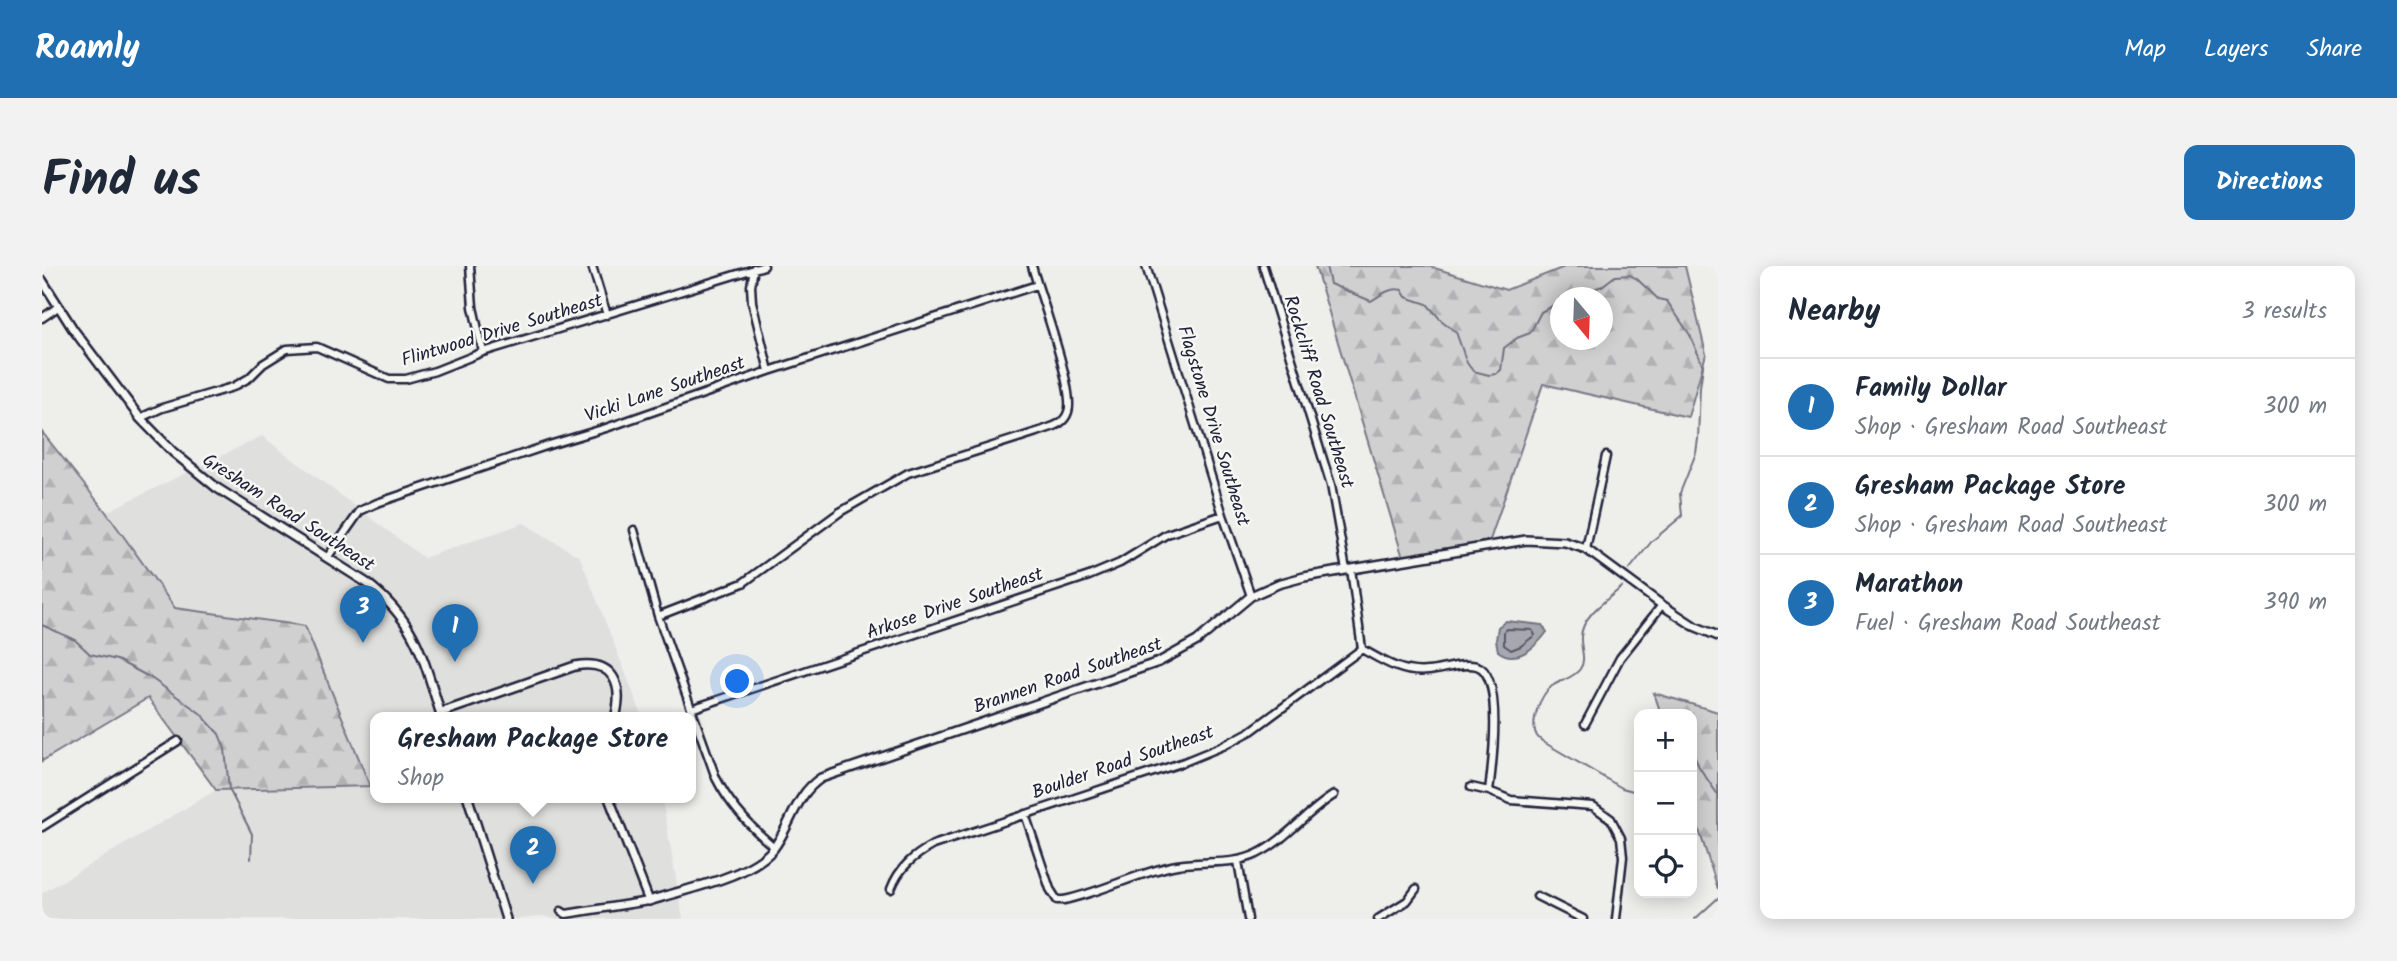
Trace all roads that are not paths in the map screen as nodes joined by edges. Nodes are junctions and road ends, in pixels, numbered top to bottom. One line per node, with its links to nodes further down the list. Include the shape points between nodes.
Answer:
1 (470, 266): 13 (street)
2 (592, 266): 11 (street)
3 (764, 266): 7 (street, Flintwood Drive Southeast)
4 (1032, 266): 9 (street)
5 (1146, 266): 17 (street, Flagstone Drive Southeast)
6 (1264, 266): 21 (street, Rockcliff Road Southeast, via 1331,485)
7 (754, 268): 11 (street, Flintwood Drive Southeast); 14 (street, via 752,302)
8 (42, 280): 10 (street, Gresham Road Southeast)
9 (1037, 285): 14 (street, Vicki Lane Southeast); 24 (street, via 1068,387 1069,410 1063,421 908,473 858,501 743,583)
10 (58, 307): 12 (street); 15 (street, Gresham Road Southeast)
11 (607, 316): 13 (street, Flintwood Drive Southeast)
12 (42, 318)
13 (483, 352): 15 (street, Flintwood Drive Southeast, via 435,372 389,379 317,347 287,349 233,387)
14 (769, 371): 20 (street, Vicki Lane Southeast, via 377,503 360,511)
15 (140, 418): 20 (street, Gresham Road Southeast, via 209,483)
16 (1606, 456): 19 (street)
17 (1223, 515): 22 (street, Flagstone Drive Southeast); 27 (street, Arkose Drive Southeast, via 1167,534 1089,576)
18 (634, 530): 24 (street)
19 (1586, 549): 21 (street, Brannen Road Southeast, via 1565,542 1526,540); 23 (street, Brannen Road Southeast)
20 (327, 558): 28 (street, Gresham Road Southeast, via 387,598 404,618 418,643)
21 (1348, 570): 22 (street, Brannen Road Southeast, via 1290,580); 26 (street, Rockcliff Road Southeast)
22 (1251, 596): 42 (street, Brannen Road Southeast, via 1197,641 1159,662 821,778 804,793)
23 (1662, 605): 25 (street, Brannen Road Southeast); 33 (street, via 1620,658)
24 (658, 616): 27 (street)
25 (1718, 636)
26 (1362, 649): 36 (street, via 1406,670 1475,665 1483,669 1493,691); 40 (street, Boulder Road Southeast, via 1251,731 1223,746)
27 (691, 709): 31 (street)
28 (440, 712)
29 (449, 712): 30 (street, via 589,663 615,679 620,693)
30 (616, 712)
31 (692, 712)
32 (696, 724): 42 (street, via 721,789 745,822)
33 (1585, 724)
34 (178, 741): 41 (street)
35 (1471, 787): 36 (street)
36 (1489, 791): 53 (street, via 1525,802 1586,804 1611,819 1621,838 1623,857)
37 (1334, 795): 43 (street, via 1271,847)
38 (470, 803): 49 (street)
39 (611, 803): 47 (street)
40 (1025, 814): 43 (street, via 1056,903 1176,865); 45 (street, Boulder Road Southeast, via 933,845 897,874)
41 (42, 827)
42 (774, 847): 47 (street, Brannen Road Southeast, via 743,871)
43 (1238, 861): 50 (street)
44 (1416, 889): 51 (street, via 1407,901)
45 (891, 890)
46 (1537, 896): 52 (street)
47 (649, 901): 48 (street, Brannen Road Southeast, via 566,914)
48 (561, 911)
49 (506, 919)
50 (1248, 919)
51 (1379, 919)
52 (1583, 919)
53 (1616, 919)

